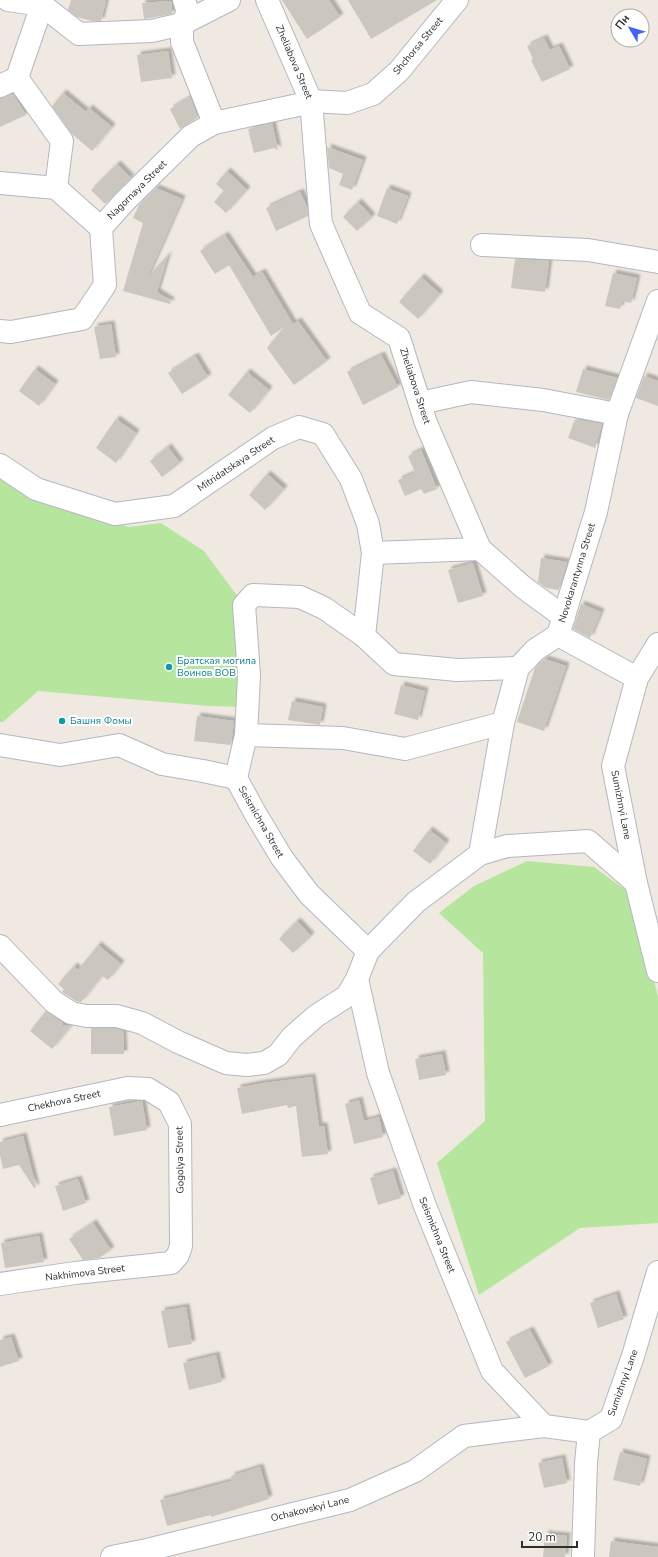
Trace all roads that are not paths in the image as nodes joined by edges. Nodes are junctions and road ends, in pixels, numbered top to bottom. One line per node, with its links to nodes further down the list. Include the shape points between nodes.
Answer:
1 (8, 0): 6 (street)
2 (184, 0): 7 (street, via 188,12)
3 (229, 0): 7 (street)
4 (267, 0): 9 (street, Zheliabova Street)
5 (457, 0): 9 (street, Shchorsa Street, via 399,71 373,94 346,103)
6 (42, 4): 7 (street, via 80,34 152,31); 8 (street)
7 (182, 24): 10 (street, via 182,42)
8 (8, 82): 12 (street, via 62,141)
9 (311, 100): 10 (street, Shchorsa Street); 18 (street, Zheliabova Street, via 321,224 360,313 399,338)
10 (214, 123): 13 (street, Nagornaya Street, via 192,136)
11 (0, 183): 12 (street)
12 (56, 188): 13 (street)
13 (101, 228): 17 (street, Nagornaya Street, via 105,285 82,319 11,332)
14 (482, 246): 15 (street, via 588,250)
15 (658, 262)
16 (658, 301): 19 (street, Novokarantynna Street)
17 (0, 331)
18 (420, 403): 19 (street, via 471,392 543,400); 21 (street, Zheliabova Street, via 426,423)
19 (617, 414): 23 (street, Novokarantynna Street, via 596,512)
20 (0, 465): 22 (street, Mitridatskaya Street, via 36,489 115,514 174,506 273,438 299,427 322,434 351,479 368,524)
21 (480, 549): 22 (street); 23 (street, Zheliabova Street, via 523,586)
22 (373, 553): 24 (street, Mitridatskaya Street)
23 (561, 626): 26 (street, Novokarantynna Street); 27 (street, Zheliabova Street)
24 (364, 636): 26 (street, via 394,664 457,670); 29 (street, Seismichna Street, via 324,608 300,596 253,595 244,604 249,675)
25 (658, 644): 27 (street, Sumizhnyi Lane)
26 (518, 668): 28 (street, Novokarantynna Street)
27 (637, 678): 33 (street, Sumizhnyi Lane, via 613,766)
28 (504, 723): 29 (street, via 404,750 343,738); 32 (street, Novokarantynna Street)
29 (246, 735): 31 (street, Seismichna Street)
30 (0, 745): 31 (street, via 60,755 119,745 162,764)
31 (236, 778): 35 (street, Seismichna Street, via 282,858 309,894)
32 (480, 854): 33 (street, via 507,846 588,841); 35 (street, via 416,902)
33 (636, 883): 36 (street, Sumizhnyi Lane)
34 (0, 946): 37 (street, via 54,1002 71,1013 117,1016 136,1021 226,1063 247,1065 264,1063 278,1055 292,1037 316,1016 347,996)
35 (368, 950): 37 (street)
36 (658, 971)
37 (357, 979): 43 (street, Seismichna Street, via 378,1073 425,1206 492,1371)
38 (128, 1088): 39 (street, Chekhova Street); 40 (street, Gogolya Street, via 148,1089 169,1102 180,1124 181,1246)
39 (0, 1115)
40 (171, 1263): 42 (street, Nakhimova Street)
41 (658, 1272): 44 (street, Sumizhnyi Lane, via 612,1419)
42 (0, 1284)
43 (544, 1426): 44 (street); 45 (street, Ochakovskyi Lane, via 464,1436 415,1472 350,1500)
44 (590, 1432): 46 (street, via 586,1463)
45 (112, 1557)
46 (583, 1557)

